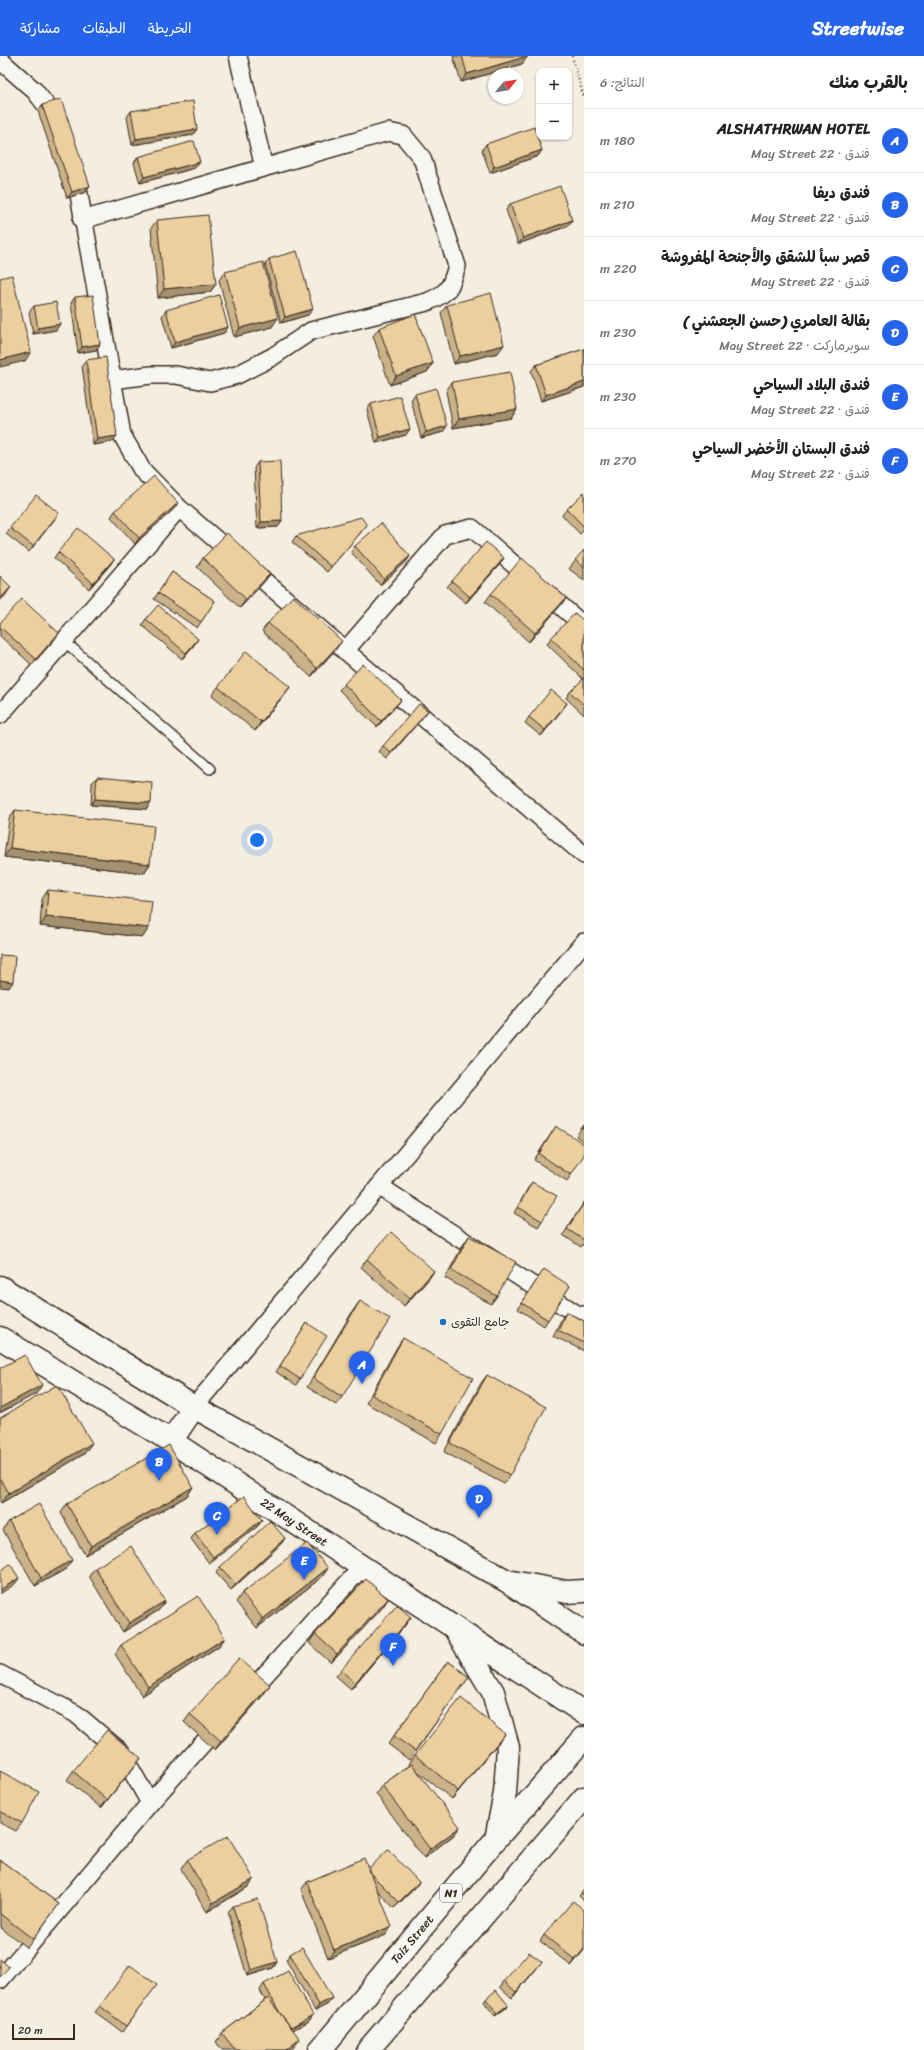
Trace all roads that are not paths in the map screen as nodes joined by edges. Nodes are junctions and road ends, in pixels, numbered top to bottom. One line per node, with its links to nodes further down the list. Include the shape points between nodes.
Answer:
1 (238, 56): 3 (street)
2 (0, 60): 4 (street, via 35,91 58,120 69,146)
3 (264, 168): 4 (street); 5 (street, via 388,132 404,135 422,158 457,266 452,283 443,295 428,302 311,332 272,357 237,375 210,382 176,375 151,374)
4 (82, 220): 5 (street)
5 (112, 380): 6 (street, via 122,435 142,470)
6 (179, 508): 8 (street); 9 (street)
7 (584, 626): 9 (street, via 472,528 445,535)
8 (64, 641): 10 (street); 11 (lane)
9 (345, 651): 12 (street)
10 (0, 715)
11 (210, 769)
12 (584, 855)
13 (584, 942): 14 (street)
14 (379, 1186): 16 (street, via 578,1315); 18 (street)
15 (0, 1287): 18 (main road)
16 (584, 1315)
17 (0, 1338): 19 (main road, 22 May Street)
18 (194, 1407): 19 (main road); 21 (main road)
19 (171, 1440): 20 (main road, 22 May Street)
20 (362, 1566): 23 (main road, 22 May Street); 29 (street)
21 (507, 1581): 22 (main road, via 567,1592); 24 (main road)
22 (584, 1591)
23 (455, 1629): 26 (main road, 22 May Street); 30 (main road, via 493,1692 508,1748 505,1793)
24 (584, 1633)
25 (0, 1674): 29 (street, via 76,1714 121,1752)
26 (584, 1713)
27 (584, 1738): 30 (main road, Taiz Street / N1)
28 (584, 1798): 33 (main road)
29 (150, 1803): 31 (street)
30 (496, 1839): 32 (main road, Taiz Street / N1)
31 (0, 1980)
32 (320, 2050)
33 (368, 2050)

